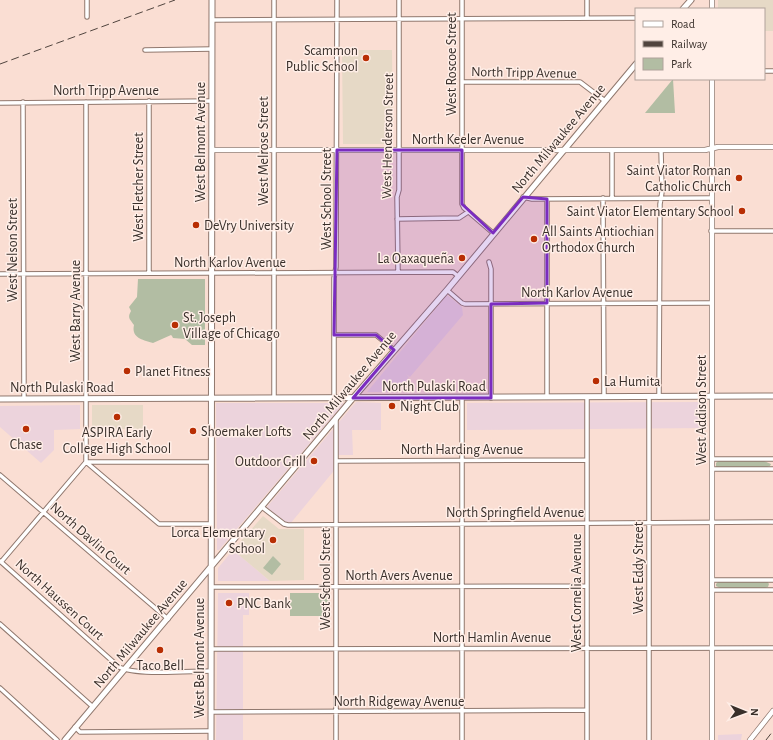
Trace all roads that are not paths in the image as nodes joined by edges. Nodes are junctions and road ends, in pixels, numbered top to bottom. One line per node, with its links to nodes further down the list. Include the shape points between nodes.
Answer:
1 (87, 0): 10 (street)
2 (212, 0): 15 (main road, West Belmont Avenue)
3 (274, 0): 16 (street, West Melrose Street)
4 (337, 0): 17 (street, West School Street)
5 (399, 0): 13 (street, West Henderson Street)
6 (462, 0): 14 (street, West Roscoe Street)
7 (587, 0): 11 (street)
8 (690, 0): 9 (main road)
9 (684, 8)
10 (87, 17)
11 (587, 18): 12 (street); 14 (street)
12 (635, 18)
13 (399, 19): 14 (street); 17 (street); 34 (street, West Henderson Street)
14 (462, 19): 22 (street, West Roscoe Street)
15 (212, 20): 16 (street); 18 (main road, West Belmont Avenue)
16 (274, 20): 17 (street); 32 (street, West Melrose Street)
17 (337, 20): 33 (street, West School Street)
18 (212, 49): 19 (street); 24 (main road, West Belmont Avenue)
19 (145, 50)
20 (635, 65): 25 (main road, North Milwaukee Avenue)
21 (712, 80): 30 (street, West Addison Street)
22 (462, 82): 25 (street, North Tripp Avenue, via 580,82); 35 (street, West Roscoe Street)
23 (149, 101): 24 (street, North Tripp Avenue); 27 (street, North Tripp Avenue); 54 (street, West Fletcher Street)
24 (212, 101): 31 (main road, West Belmont Avenue)
25 (605, 101): 36 (main road, North Milwaukee Avenue)
26 (23, 102): 27 (street, North Tripp Avenue); 28 (street, North Tripp Avenue); 52 (street, West Nelson Street)
27 (86, 102): 53 (street, West Barry Avenue)
28 (0, 103)
29 (773, 147): 30 (street, North Keeler Avenue)
30 (711, 149): 38 (street, North Keeler Avenue); 43 (street, West Addison Street)
31 (212, 150): 32 (street, North Keeler Avenue); 55 (main road, West Belmont Avenue)
32 (274, 150): 33 (street, North Keeler Avenue); 56 (street, West Melrose Street)
33 (337, 150): 34 (street, North Keeler Avenue); 57 (street, West School Street)
34 (399, 150): 35 (street, North Keeler Avenue); 46 (street, West Henderson Street)
35 (462, 150): 36 (street, North Keeler Avenue); 45 (street, West Roscoe Street, via 462,204)
36 (565, 150): 37 (street, North Keeler Avenue); 39 (main road, North Milwaukee Avenue)
37 (612, 150): 38 (street, North Keeler Avenue); 41 (street)
38 (661, 150): 42 (street)
39 (523, 197): 44 (street); 49 (main road, North Milwaukee Avenue)
40 (603, 198): 41 (street); 44 (street); 61 (street)
41 (612, 198): 42 (street)
42 (660, 198): 43 (street); 62 (street)
43 (711, 198): 48 (street, West Addison Street)
44 (547, 199): 65 (street)
45 (468, 212): 46 (street, via 459,218); 49 (street)
46 (397, 219): 51 (street, West Henderson Street)
47 (773, 231): 48 (street)
48 (711, 232): 63 (street, West Addison Street)
49 (493, 234): 59 (main road, North Milwaukee Avenue)
50 (489, 262): 64 (street)
51 (398, 272): 57 (street, North Karlov Avenue); 59 (street, North Karlov Avenue, via 453,272)
52 (24, 273): 53 (street, North Karlov Avenue); 58 (street, North Karlov Avenue); 81 (street, West Nelson Street)
53 (86, 273): 54 (street, North Karlov Avenue); 82 (street, West Barry Avenue)
54 (149, 273): 55 (street, North Karlov Avenue)
55 (212, 273): 56 (street, North Karlov Avenue); 83 (main road, West Belmont Avenue)
56 (274, 273): 57 (street, North Karlov Avenue); 75 (street, West Melrose Street)
57 (335, 273): 66 (street, West School Street)
58 (0, 274)
59 (458, 276): 60 (main road, North Milwaukee Avenue)
60 (447, 290): 64 (street, North Karlov Avenue, via 465,304); 67 (main road, North Milwaukee Avenue)
61 (604, 303): 62 (street, North Karlov Avenue); 65 (street, North Karlov Avenue); 71 (street)
62 (660, 303): 63 (street, North Karlov Avenue); 73 (street)
63 (712, 303): 74 (street, West Addison Street)
64 (492, 304): 65 (street, North Karlov Avenue); 79 (street)
65 (547, 304): 69 (street)
66 (334, 335): 67 (street, via 376,335); 76 (street, West School Street)
67 (394, 350): 77 (main road, North Milwaukee Avenue)
68 (773, 396): 74 (main road, North Pulaski Road)
69 (547, 397): 70 (main road, North Pulaski Road); 79 (main road, North Pulaski Road)
70 (587, 397): 71 (main road, North Pulaski Road); 88 (street, West Cornelia Avenue)
71 (604, 397): 72 (main road, North Pulaski Road)
72 (649, 397): 73 (main road, North Pulaski Road); 97 (street, West Eddy Street)
73 (660, 397): 74 (main road, North Pulaski Road)
74 (712, 397): 85 (street, West Addison Street)
75 (274, 398): 76 (main road, North Pulaski Road); 83 (main road, North Pulaski Road)
76 (334, 398): 77 (main road, North Pulaski Road)
77 (353, 398): 78 (main road, North Pulaski Road); 84 (main road, North Milwaukee Avenue)
78 (462, 398): 79 (main road, North Pulaski Road); 87 (street)
79 (491, 398)
80 (0, 399): 81 (main road, North Pulaski Road)
81 (24, 399): 82 (main road, North Pulaski Road)
82 (86, 399): 83 (main road, North Pulaski Road); 90 (street, West Barry Avenue)
83 (211, 399): 91 (main road, West Belmont Avenue)
84 (336, 418): 89 (street, West School Street); 95 (main road, North Milwaukee Avenue)
85 (712, 459): 86 (street); 92 (street, West Addison Street)
86 (773, 459): 93 (street)
87 (462, 460): 88 (street, North Harding Avenue); 89 (street, North Harding Avenue); 100 (street)
88 (587, 460): 101 (street, West Cornelia Avenue)
89 (337, 461): 103 (street, West School Street)
90 (86, 462): 91 (street); 96 (street); 102 (street, via 159,524)
91 (211, 462): 102 (main road, West Belmont Avenue)
92 (712, 469): 93 (street); 98 (street, West Addison Street)
93 (773, 469)
94 (0, 475): 96 (street, North Davlin Court)
95 (262, 507): 103 (street, North Springfield Avenue, via 286,524); 105 (main road, North Milwaukee Avenue)
96 (43, 512): 104 (street); 114 (street, North Davlin Court)
97 (649, 522): 98 (street, North Springfield Avenue); 101 (street, North Springfield Avenue); 118 (street, West Eddy Street)
98 (712, 522): 99 (street, North Springfield Avenue); 106 (street, West Addison Street)
99 (773, 522)
100 (461, 523): 101 (street, North Springfield Avenue); 103 (street, North Springfield Avenue); 109 (street)
101 (587, 523): 110 (street, West Cornelia Avenue)
102 (211, 524): 105 (main road, West Belmont Avenue)
103 (336, 524): 108 (street, West School Street)
104 (1, 561): 123 (street, North Haussen Court, via 119,667)
105 (212, 567): 111 (main road, West Belmont Avenue); 114 (main road, North Milwaukee Avenue)
106 (712, 580): 107 (street); 112 (street, West Addison Street)
107 (771, 580): 113 (street)
108 (336, 586): 109 (street, North Avers Avenue); 111 (street, North Avers Avenue); 122 (street, West School Street)
109 (462, 586): 110 (street, North Avers Avenue); 116 (street)
110 (587, 586): 117 (street, West Cornelia Avenue)
111 (212, 587): 121 (main road, West Belmont Avenue)
112 (712, 590): 113 (street); 119 (street, West Addison Street)
113 (771, 590)
114 (168, 619): 123 (main road, North Milwaukee Avenue)
115 (0, 624): 126 (street)
116 (462, 648): 117 (street, North Hamlin Avenue); 122 (street, North Hamlin Avenue); 128 (street)
117 (587, 648): 118 (street, North Hamlin Avenue); 127 (street, West Cornelia Avenue)
118 (649, 648): 119 (street, North Hamlin Avenue); 140 (street, West Eddy Street)
119 (712, 648): 120 (street, North Hamlin Avenue); 141 (street, West Addison Street)
120 (773, 648)
121 (212, 649): 122 (street, North Hamlin Avenue); 124 (main road, West Belmont Avenue)
122 (336, 649): 131 (street, West School Street)
123 (125, 669): 124 (street, via 142,672); 126 (main road, North Milwaukee Avenue)
124 (212, 671): 130 (main road, West Belmont Avenue)
125 (0, 688): 134 (street)
126 (93, 707): 132 (main road, North Milwaukee Avenue)
127 (587, 710): 128 (street, North Ridgeway Avenue); 139 (street, West Cornelia Avenue)
128 (462, 711): 131 (street, North Ridgeway Avenue); 138 (street)
129 (773, 711): 142 (street)
130 (211, 712): 131 (street, North Ridgeway Avenue); 133 (main road, West Belmont Avenue)
131 (336, 712): 137 (street, West School Street)
132 (76, 727): 133 (street, via 80,732); 135 (main road, North Milwaukee Avenue)
133 (211, 731): 136 (main road, West Belmont Avenue)
134 (57, 740)
135 (65, 740)
136 (211, 740)
137 (336, 740)
138 (462, 740)
139 (587, 740)
140 (649, 740)
141 (712, 740)
142 (750, 740)

